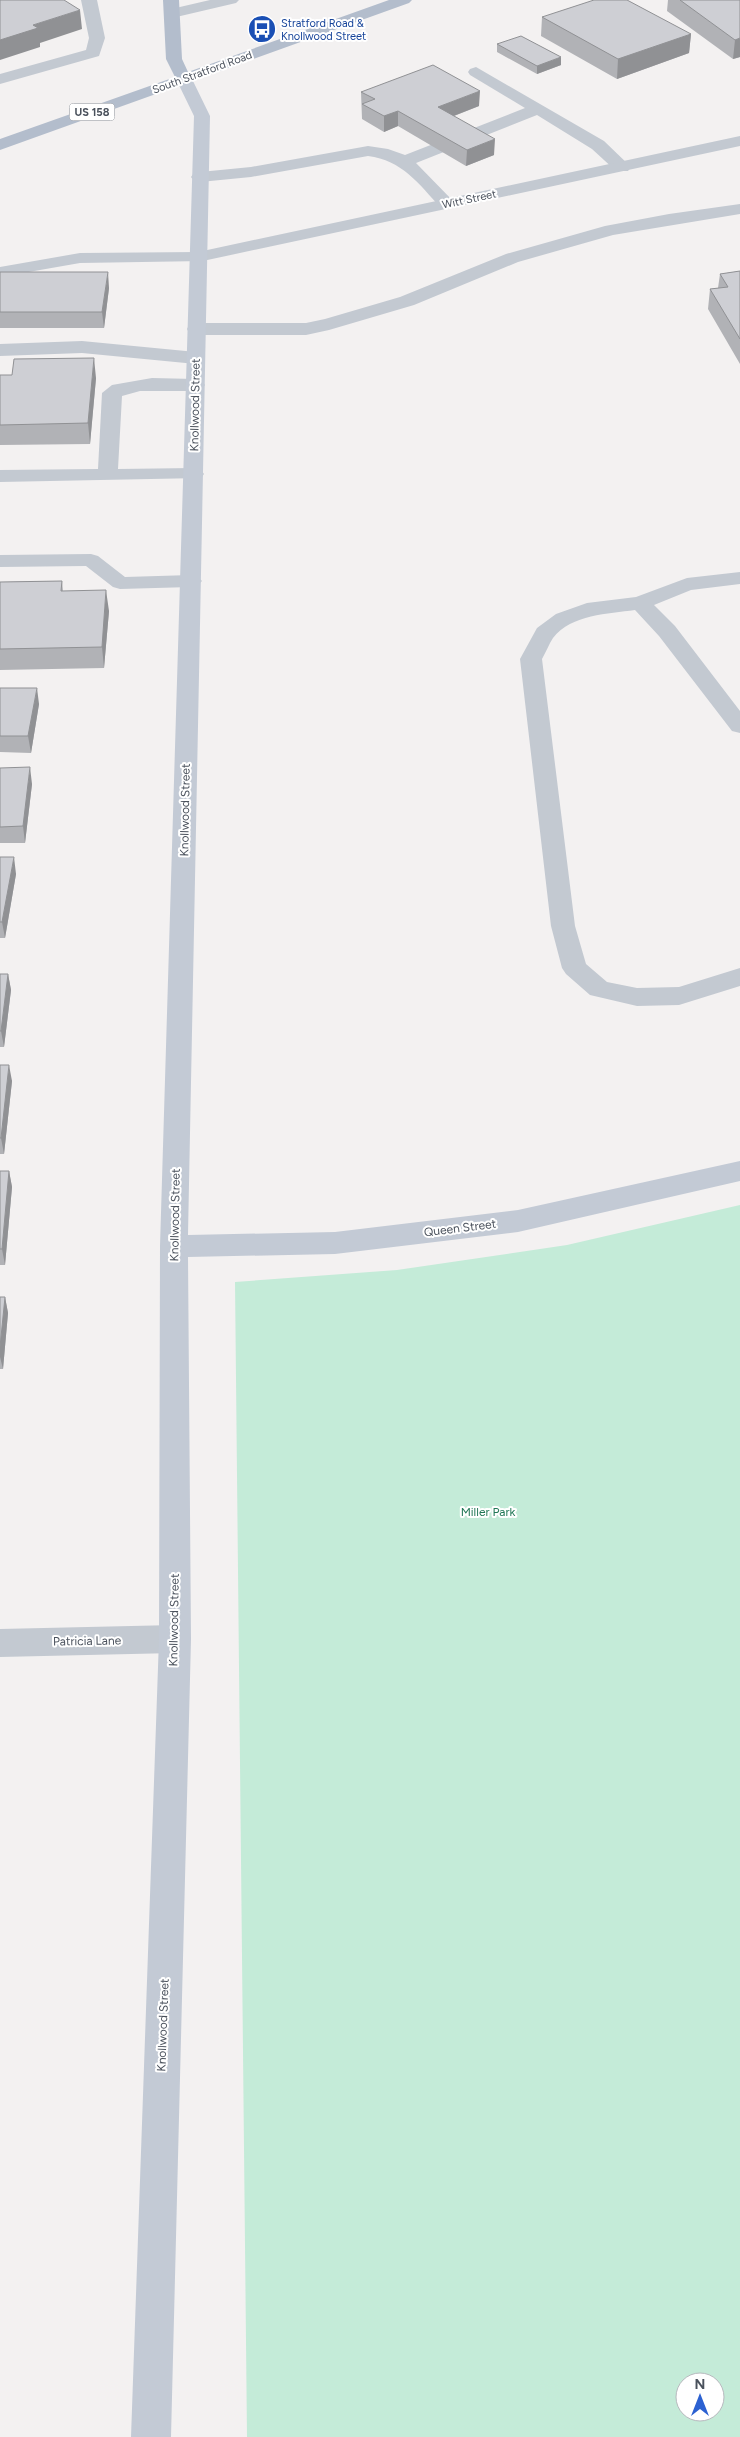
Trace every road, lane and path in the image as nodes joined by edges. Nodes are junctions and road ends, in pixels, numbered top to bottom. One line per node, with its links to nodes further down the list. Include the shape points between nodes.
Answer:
1 (88, 0): 6 (street, via 97,38 93,53)
2 (231, 0): 4 (street)
3 (404, 0): 7 (main road, South Stratford Road / US 158)
4 (171, 6): 7 (main road, Knollwood Street, via 174,59)
5 (476, 72): 8 (street)
6 (0, 79)
7 (184, 79): 10 (main road, South Stratford Road / US 158); 13 (main road, Knollwood Street, via 202,116)
8 (538, 109): 11 (street); 12 (street, via 598,144)
9 (740, 141): 12 (street, Witt Street)
10 (0, 145)
11 (406, 161): 13 (street, via 383,152 368,151 251,172); 14 (street)
12 (622, 167): 14 (street, Witt Street)
13 (200, 177): 16 (main road, Knollwood Street)
14 (447, 204): 16 (street, Witt Street)
15 (740, 209): 18 (street, via 611,230 512,258 407,300 306,329)
16 (198, 257): 17 (street, Witt Street, via 80,258); 18 (main road, Knollwood Street)
17 (0, 272)
18 (196, 329): 20 (main road, Knollwood Street)
19 (0, 350): 20 (street, via 82,347)
20 (196, 358): 21 (main road, Knollwood Street)
21 (196, 385): 22 (main road, Knollwood Street); 23 (street, via 119,387 112,393)
22 (194, 474): 23 (street); 27 (main road, Knollwood Street)
23 (108, 475): 24 (street)
24 (0, 476)
25 (0, 561): 27 (street, via 91,560 120,583)
26 (740, 578): 28 (street, via 687,584)
27 (191, 581): 32 (main road, Knollwood Street)
28 (640, 603): 29 (street, via 667,631); 30 (street, via 587,610 564,619 544,633 531,659 562,926 575,968 600,989 637,998 678,996)
29 (740, 726)
30 (740, 977)
31 (740, 1170): 32 (main road, Queen Street, via 518,1221 335,1243)
32 (174, 1246): 33 (main road, Knollwood Street)
33 (175, 1639): 34 (street, Patricia Lane); 35 (main road, Knollwood Street)
34 (0, 1643)
35 (150, 2437)

